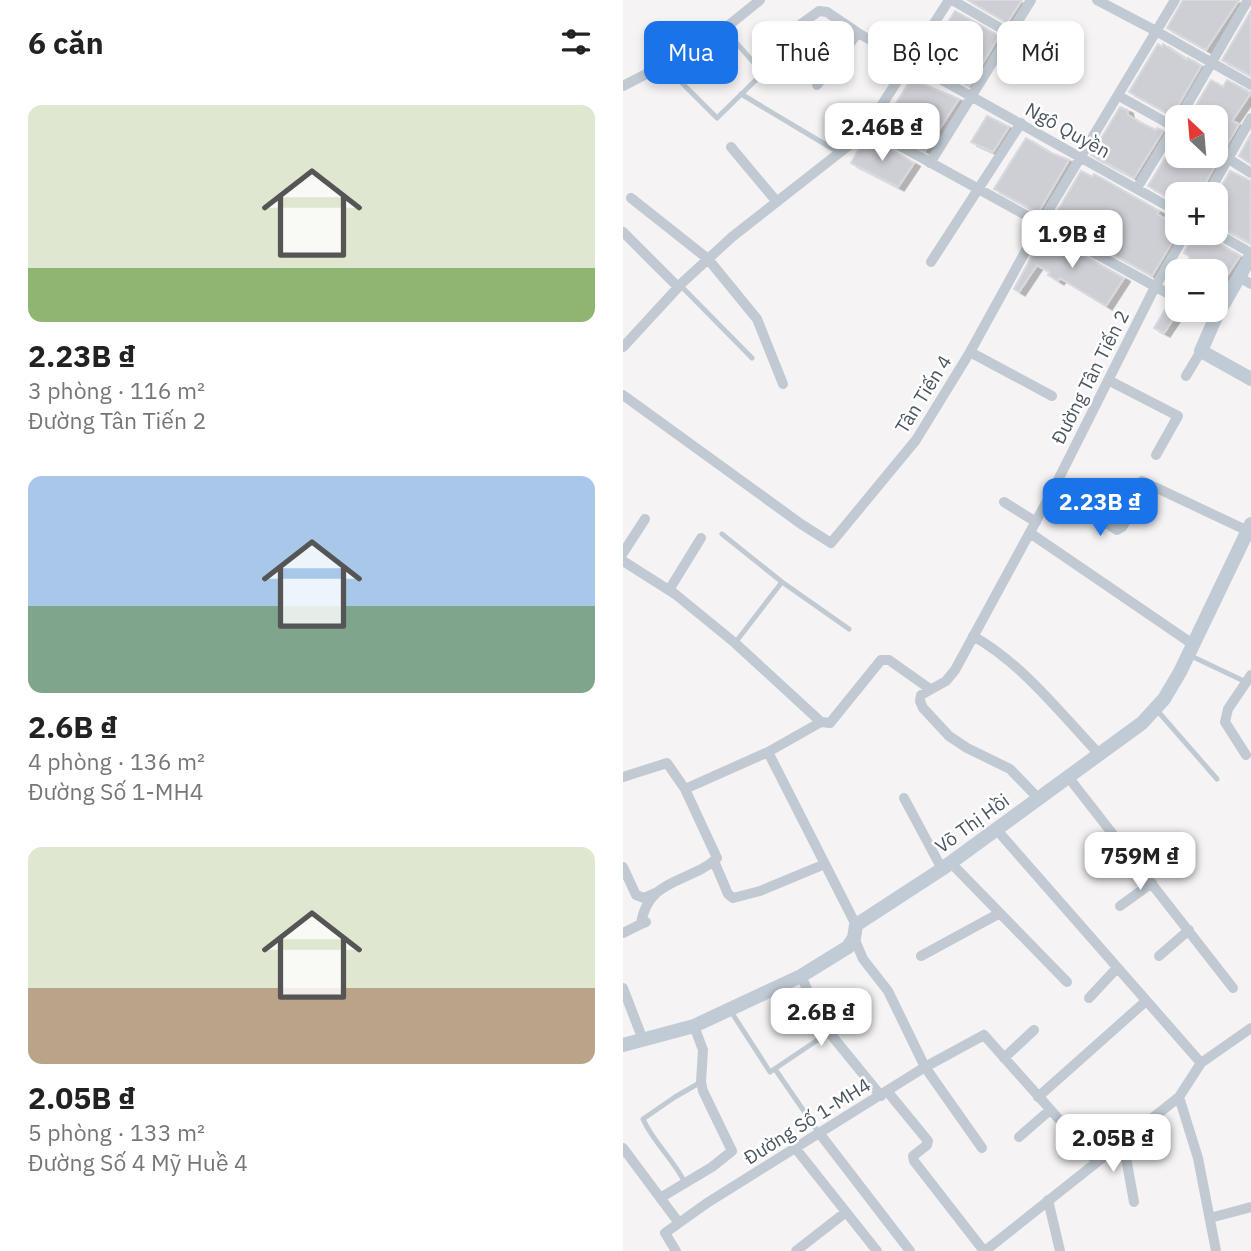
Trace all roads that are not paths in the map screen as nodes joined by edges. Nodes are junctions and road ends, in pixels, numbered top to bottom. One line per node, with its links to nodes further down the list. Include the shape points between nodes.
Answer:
1 (760, 0): 7 (street)
2 (951, 0): 10 (street); 12 (street)
3 (1031, 0): 11 (street)
4 (1097, 0): 14 (street)
5 (1175, 0): 14 (street, Tân Tiến 4)
6 (1248, 0): 21 (street)
7 (734, 21)
8 (805, 21): 9 (street, Ngô Quyền, via 823,11)
9 (839, 21)
10 (937, 21)
11 (1017, 21)
12 (997, 26)
13 (854, 30): 15 (street, Ngô Quyền)
14 (1156, 31): 21 (street); 31 (street, Tân Tiến 4)
15 (858, 33): 16 (street); 17 (street, Ngô Quyền)
16 (854, 38)
17 (868, 38)
18 (738, 45): 20 (lane)
19 (997, 53): 30 (street)
20 (752, 61)
21 (1212, 63): 27 (street); 32 (street)
22 (644, 75): 28 (street)
23 (683, 84): 29 (lane, via 717,118)
24 (752, 84): 29 (lane)
25 (896, 84): 36 (street)
26 (950, 84): 30 (street, Ngô Quyền)
27 (1251, 85)
28 (623, 86)
29 (741, 94): 39 (lane)
30 (971, 96): 35 (street, Ngô Quyền); 43 (street)
31 (1119, 96): 33 (street); 41 (street, Tân Tiến 4)
32 (1188, 105)
33 (1165, 118)
34 (1251, 118): 40 (street)
35 (1021, 123): 41 (street, Ngô Quyền); 46 (street)
36 (865, 134): 39 (street); 43 (street, via 874,132)
37 (1165, 143): 45 (street)
38 (731, 147): 48 (street)
39 (839, 153): 48 (street)
40 (1229, 156)
41 (1080, 157): 45 (street, Ngô Quyền); 50 (street, Tân Tiến 4)
42 (1229, 159): 44 (street)
43 (930, 163): 46 (street)
44 (1251, 173)
45 (1136, 188): 49 (street, Ngô Quyền)
46 (979, 191): 50 (street); 56 (street)
47 (631, 198): 55 (street)
48 (777, 202): 55 (street)
49 (1165, 205)
50 (1041, 223): 59 (street); 65 (street, Tân Tiến 4)
51 (623, 232): 58 (street)
52 (1228, 240): 54 (street)
53 (1179, 245): 59 (street, Đường Tân Tiến 2)
54 (1251, 254): 57 (street)
55 (708, 259): 58 (street); 70 (street, via 757,319)
56 (931, 262)
57 (1245, 281): 61 (street)
58 (679, 286): 63 (street); 66 (lane)
59 (1155, 287): 60 (street); 69 (street, Đường Tân Tiến 2)
60 (1165, 292)
61 (1228, 303)
62 (1214, 322): 64 (street)
63 (623, 347)
64 (1201, 351): 67 (street); 68 (street)
65 (970, 352): 71 (street, Tân Tiến 4, via 916,440 831,543); 72 (street)
66 (752, 358)
67 (1186, 376)
68 (1251, 379)
69 (1108, 380): 73 (street, via 1178,416); 75 (street, Đường Tân Tiến 2)
70 (783, 384)
71 (623, 395)
72 (1052, 396)
73 (1156, 455)
74 (1142, 481): 80 (street)
75 (1053, 490): 77 (street, via 1117,530); 79 (street, Đường Tân Tiến 2)
76 (1004, 502): 79 (street)
77 (1135, 508)
78 (645, 519): 83 (street)
79 (1033, 527): 88 (street, Đường Tân Tiến 2); 90 (street)
80 (1249, 528): 90 (street, Võ Thị Hồi)
81 (722, 534): 85 (lane)
82 (701, 538): 86 (street)
83 (623, 553)
84 (623, 561): 86 (street)
85 (782, 582): 87 (lane); 89 (lane)
86 (669, 590): 89 (street)
87 (849, 629)
88 (973, 636): 92 (street, Đường Tân Tiến 2, via 946,681); 96 (street, via 1020,671)
89 (735, 643): 94 (street)
90 (1191, 650): 91 (lane); 93 (street, Võ Thị Hồi)
91 (1248, 679): 97 (street, via 1225,722)
92 (930, 689): 94 (street, via 889,660 881,660 830,723); 103 (street, via 920,701 949,736 1010,769)
93 (1156, 708): 96 (street, Võ Thị Hồi); 100 (lane)
94 (821, 722): 95 (street)
95 (768, 752): 101 (street); 106 (street)
96 (1100, 755): 99 (street, Võ Thị Hồi)
97 (1245, 755)
98 (623, 778): 101 (street, via 667,763)
99 (1069, 778): 103 (street, Võ Thị Hồi); 109 (street)
100 (1217, 779)
101 (685, 789): 105 (street, via 717,856)
102 (904, 798): 107 (street)
103 (1039, 799): 104 (street, Võ Thị Hồi)
104 (996, 829): 107 (street, Võ Thị Hồi); 118 (street)
105 (714, 861): 106 (street, via 733,898); 110 (street)
106 (825, 864): 114 (street)
107 (947, 866): 112 (street); 114 (street, Võ Thị Hồi)
108 (623, 867): 110 (street, via 636,895 644,898)
109 (1152, 883): 111 (street); 113 (street)
110 (655, 893): 115 (street, via 643,912 643,923)
111 (1119, 906)
112 (1000, 913): 116 (street); 120 (street)
113 (1189, 930): 117 (street); 122 (street)
114 (855, 932): 119 (street, Võ Thị Hồi, via 848,947); 134 (street, via 863,959 888,991)
115 (623, 933)
116 (921, 956)
117 (1159, 956)
118 (1117, 968): 123 (street); 124 (street)
119 (801, 976): 125 (street, Võ Thị Hồi); 129 (street)
120 (1067, 982)
121 (623, 988): 130 (street)
122 (1233, 988)
123 (1089, 998)
124 (1146, 1001): 133 (street); 138 (street)
125 (730, 1010): 126 (street, Võ Thị Hồi); 135 (lane, via 770,1072)
126 (694, 1027): 130 (street, Võ Thị Hồi); 136 (street, via 703,1050)
127 (1251, 1028): 133 (street)
128 (1034, 1030): 132 (street)
129 (829, 1032): 135 (lane); 137 (street)
130 (643, 1040): 131 (street, Võ Thị Hồi)
131 (623, 1045)
132 (1004, 1058): 134 (street, Đường Số 1-MH4, via 984,1035); 138 (street, Đường Số 1-MH4)
133 (1201, 1063): 139 (street)
134 (925, 1068): 137 (street, Đường Số 1-MH4); 145 (street)
135 (775, 1069): 141 (lane)
136 (701, 1082): 148 (street, via 732,1152); 148 (lane, via 643,1119)
137 (884, 1093): 141 (street, Đường Số 1-MH4); 161 (street, via 927,1141 913,1156 915,1161)
138 (1038, 1097): 140 (street, Đường Số 1-MH4)
139 (1179, 1097): 143 (street); 154 (street)
140 (1050, 1111): 142 (street); 147 (street, Đường Số 1-MH4)
141 (820, 1134): 146 (street, Đường Số 1-MH4); 160 (street)
142 (1019, 1137)
143 (1123, 1141): 147 (street); 151 (street)
144 (623, 1148): 149 (street)
145 (982, 1148)
146 (796, 1149): 153 (street); 155 (street, Đường Số 1-MH4)
147 (1097, 1162): 150 (street)
148 (685, 1183): 149 (street)
149 (660, 1198): 155 (street)
150 (1048, 1200): 156 (street); 162 (street)
151 (1134, 1202)
152 (1251, 1207): 154 (street)
153 (846, 1212): 158 (street); 159 (street)
154 (1210, 1218): 163 (street)
155 (679, 1223): 157 (street, via 665,1233)
156 (999, 1246): 161 (street)
157 (673, 1250)
158 (796, 1251)
159 (877, 1251)
160 (910, 1251)
161 (985, 1251)
162 (1059, 1251)
163 (1216, 1251)

